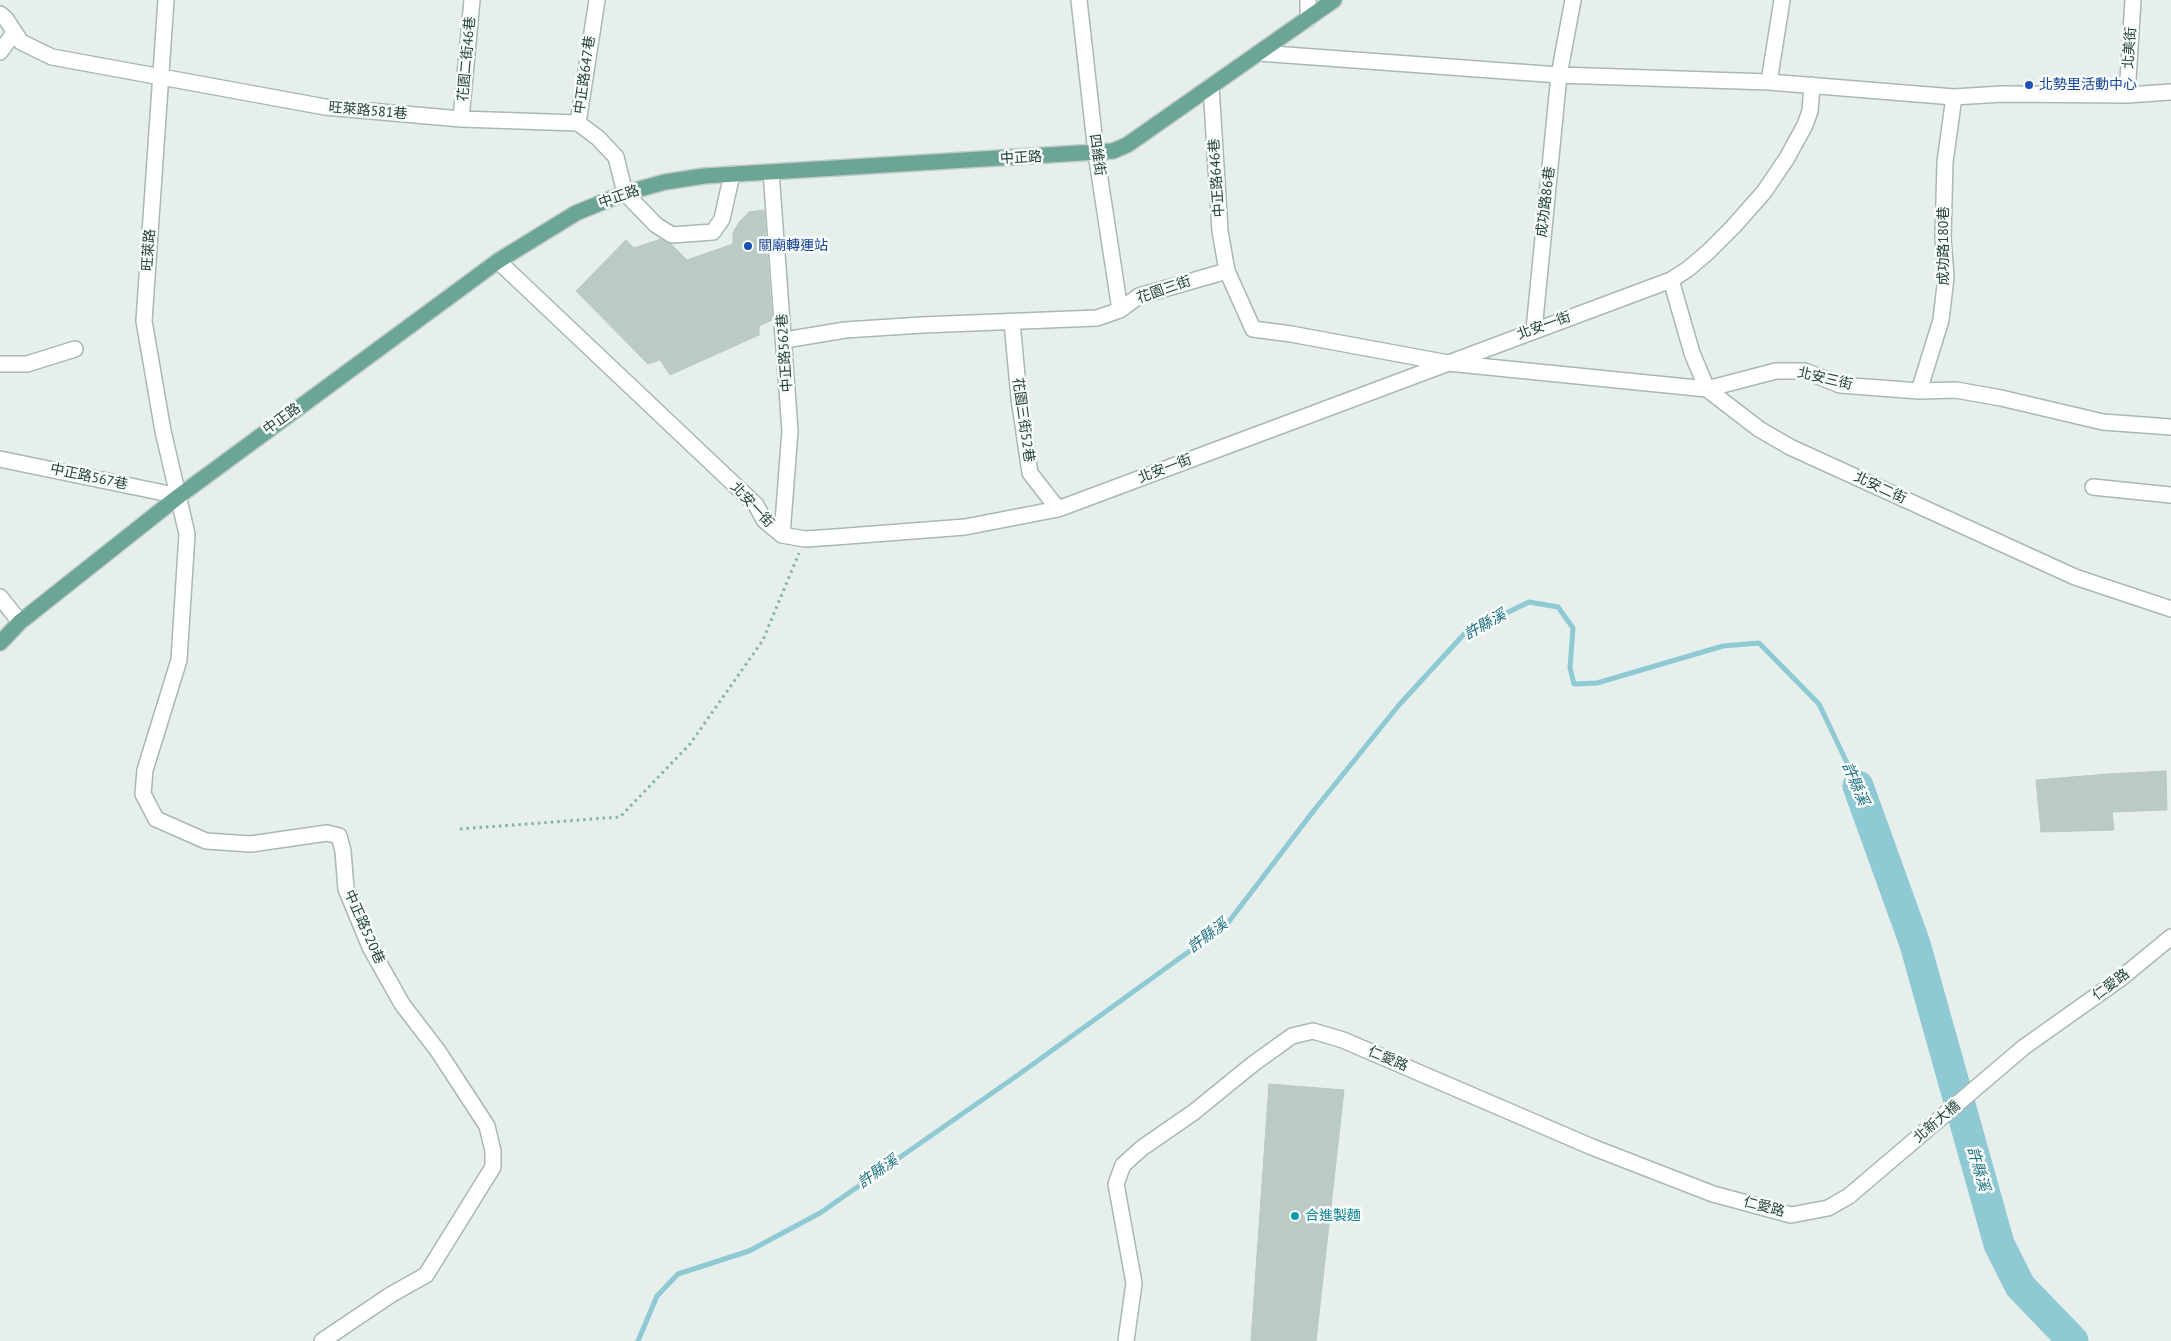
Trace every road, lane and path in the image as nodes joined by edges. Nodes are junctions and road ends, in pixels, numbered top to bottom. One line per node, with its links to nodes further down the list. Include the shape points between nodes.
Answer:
1 (166, 0): 16 (street, 旺萊路)
2 (472, 0): 23 (street, 花園二街46巷)
3 (597, 0): 24 (street, 中正路647巷)
4 (1079, 0): 25 (street, 四維街)
5 (1308, 0): 11 (street)
6 (1334, 0): 11 (main road, 中正路)
7 (1573, 0): 15 (street, 成功路86巷)
8 (1782, 0): 17 (street)
9 (2133, 0): 21 (street, 北美街)
10 (0, 14): 12 (street, 旺萊路581巷)
11 (1308, 19): 14 (main road, 中正路)
12 (14, 33): 13 (street); 16 (street, 旺萊路581巷, via 21,42 52,57)
13 (0, 52)
14 (1259, 53): 15 (street); 19 (main road, 中正路)
15 (1559, 75): 17 (street); 34 (street, 成功路86巷)
16 (160, 77): 23 (street, 旺萊路581巷, via 325,107); 45 (street, 旺萊路, via 144,320 163,431)
17 (1769, 82): 18 (street)
18 (1812, 85): 22 (street); 31 (street, 北安一街, via 1805,125 1764,192 1708,252)
19 (1210, 86): 25 (main road, 中正路, via 1127,145); 30 (street, 中正路646巷, via 1220,231)
20 (2171, 92): 21 (street)
21 (2127, 95): 22 (street)
22 (1954, 97): 40 (street, 成功路180巷, via 1945,162 1943,238 1946,277 1940,320)
23 (461, 119): 24 (street, 旺萊路581巷)
24 (578, 123): 28 (street, 中正路647巷, via 616,157)
25 (1096, 153): 26 (main road, 中正路); 32 (street, 四維街)
26 (772, 172): 27 (main road, 中正路); 35 (street, 中正路562巷)
27 (732, 174): 28 (main road, 中正路, via 665,182); 28 (street, via 722,219 713,232 672,236)
28 (624, 193): 29 (main road, 中正路, via 576,213)
29 (498, 261): 45 (main road, 中正路); 47 (street, 北安一街, via 756,505 764,520)
30 (1227, 271): 32 (street, 花園三街, via 1139,296); 37 (street, via 1253,329)
31 (1671, 280): 34 (street, 北安一街); 39 (street, 北安二街, via 1692,353)
32 (1120, 310): 33 (street, 花園三街, via 1097,318)
33 (1012, 322): 35 (street, 花園三街, via 845,330); 46 (street, 花園三街52巷, via 1030,473)
34 (1534, 330): 37 (street, 北安一街)
35 (784, 340): 47 (street, 中正路562巷, via 790,431)
36 (75, 349): 38 (street, via 27,364)
37 (1448, 363): 39 (street, 北安三街); 46 (street, 北安一街)
38 (0, 364)
39 (1707, 389): 40 (street, 北安三街, via 1776,370 1804,371 1840,385); 50 (street, 北安二街, via 1759,429 1790,447 2075,577)
40 (1918, 391): 41 (street, 北安三街, via 1956,390 2103,422)
41 (2171, 427)
42 (0, 459): 45 (street, 中正路567巷)
43 (2093, 487): 44 (street)
44 (2171, 495)
45 (179, 496): 51 (main road, 中正路); 57 (street, 中正路520巷, via 187,534 179,660 145,770 143,794 156,820 206,841 251,844 327,833 339,836 346,889 370,947 402,1004 438,1051 487,1126 493,1151 493,1167 426,1275)
46 (1058, 509): 48 (street, 北安一街, via 1001,522 948,529)
47 (782, 535): 48 (street, 北安一街)
48 (805, 539): 53 (path, via 763,640 690,744 620,817)
49 (0, 598): 51 (street)
50 (2171, 609)
51 (20, 622): 52 (main road, 中正路)
52 (0, 643)
53 (460, 829)
54 (2171, 937): 55 (street, 仁愛路, via 2120,979)
55 (2024, 1047): 56 (street, 北新大橋)
56 (1849, 1196): 58 (street, 仁愛路, via 1828,1208 1791,1215 1713,1194 1592,1147 1343,1040 1312,1031 1292,1036 1123,1165 1116,1184 1134,1283)
57 (322, 1341)
58 (1126, 1341)

